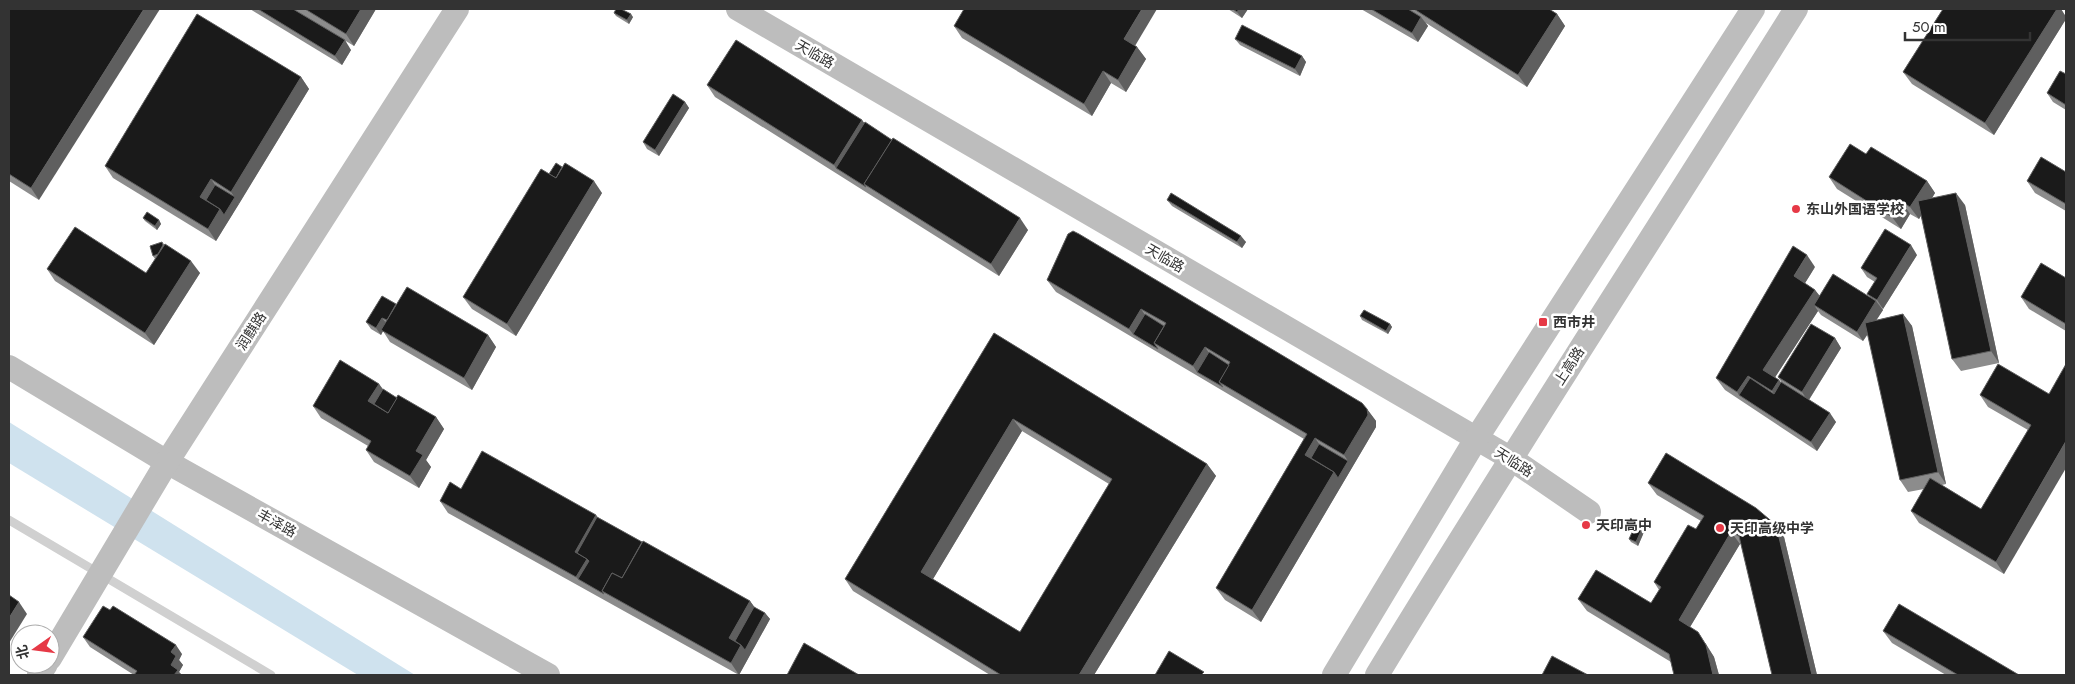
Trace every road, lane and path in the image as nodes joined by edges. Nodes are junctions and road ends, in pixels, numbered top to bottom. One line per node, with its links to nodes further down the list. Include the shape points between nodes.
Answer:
1 (457, 9): 8 (main road, 润麒路)
2 (738, 9): 6 (main road, 天临路)
3 (1752, 9): 6 (main road)
4 (1796, 9): 7 (main road, 上高路)
5 (9, 367): 8 (main road, 丰泽路)
6 (1476, 439): 7 (main road, 天临路); 15 (main road)
7 (1510, 458): 9 (main road, 天临路); 16 (main road, 上高路)
8 (167, 462): 11 (main road, 润麒路); 14 (main road, 丰泽路)
9 (1589, 512)
10 (9, 520): 11 (lane)
11 (100, 574): 12 (main road, 润麒路); 13 (lane)
12 (60, 641)
13 (271, 675)
14 (548, 675)
15 (1334, 675)
16 (1377, 675)

